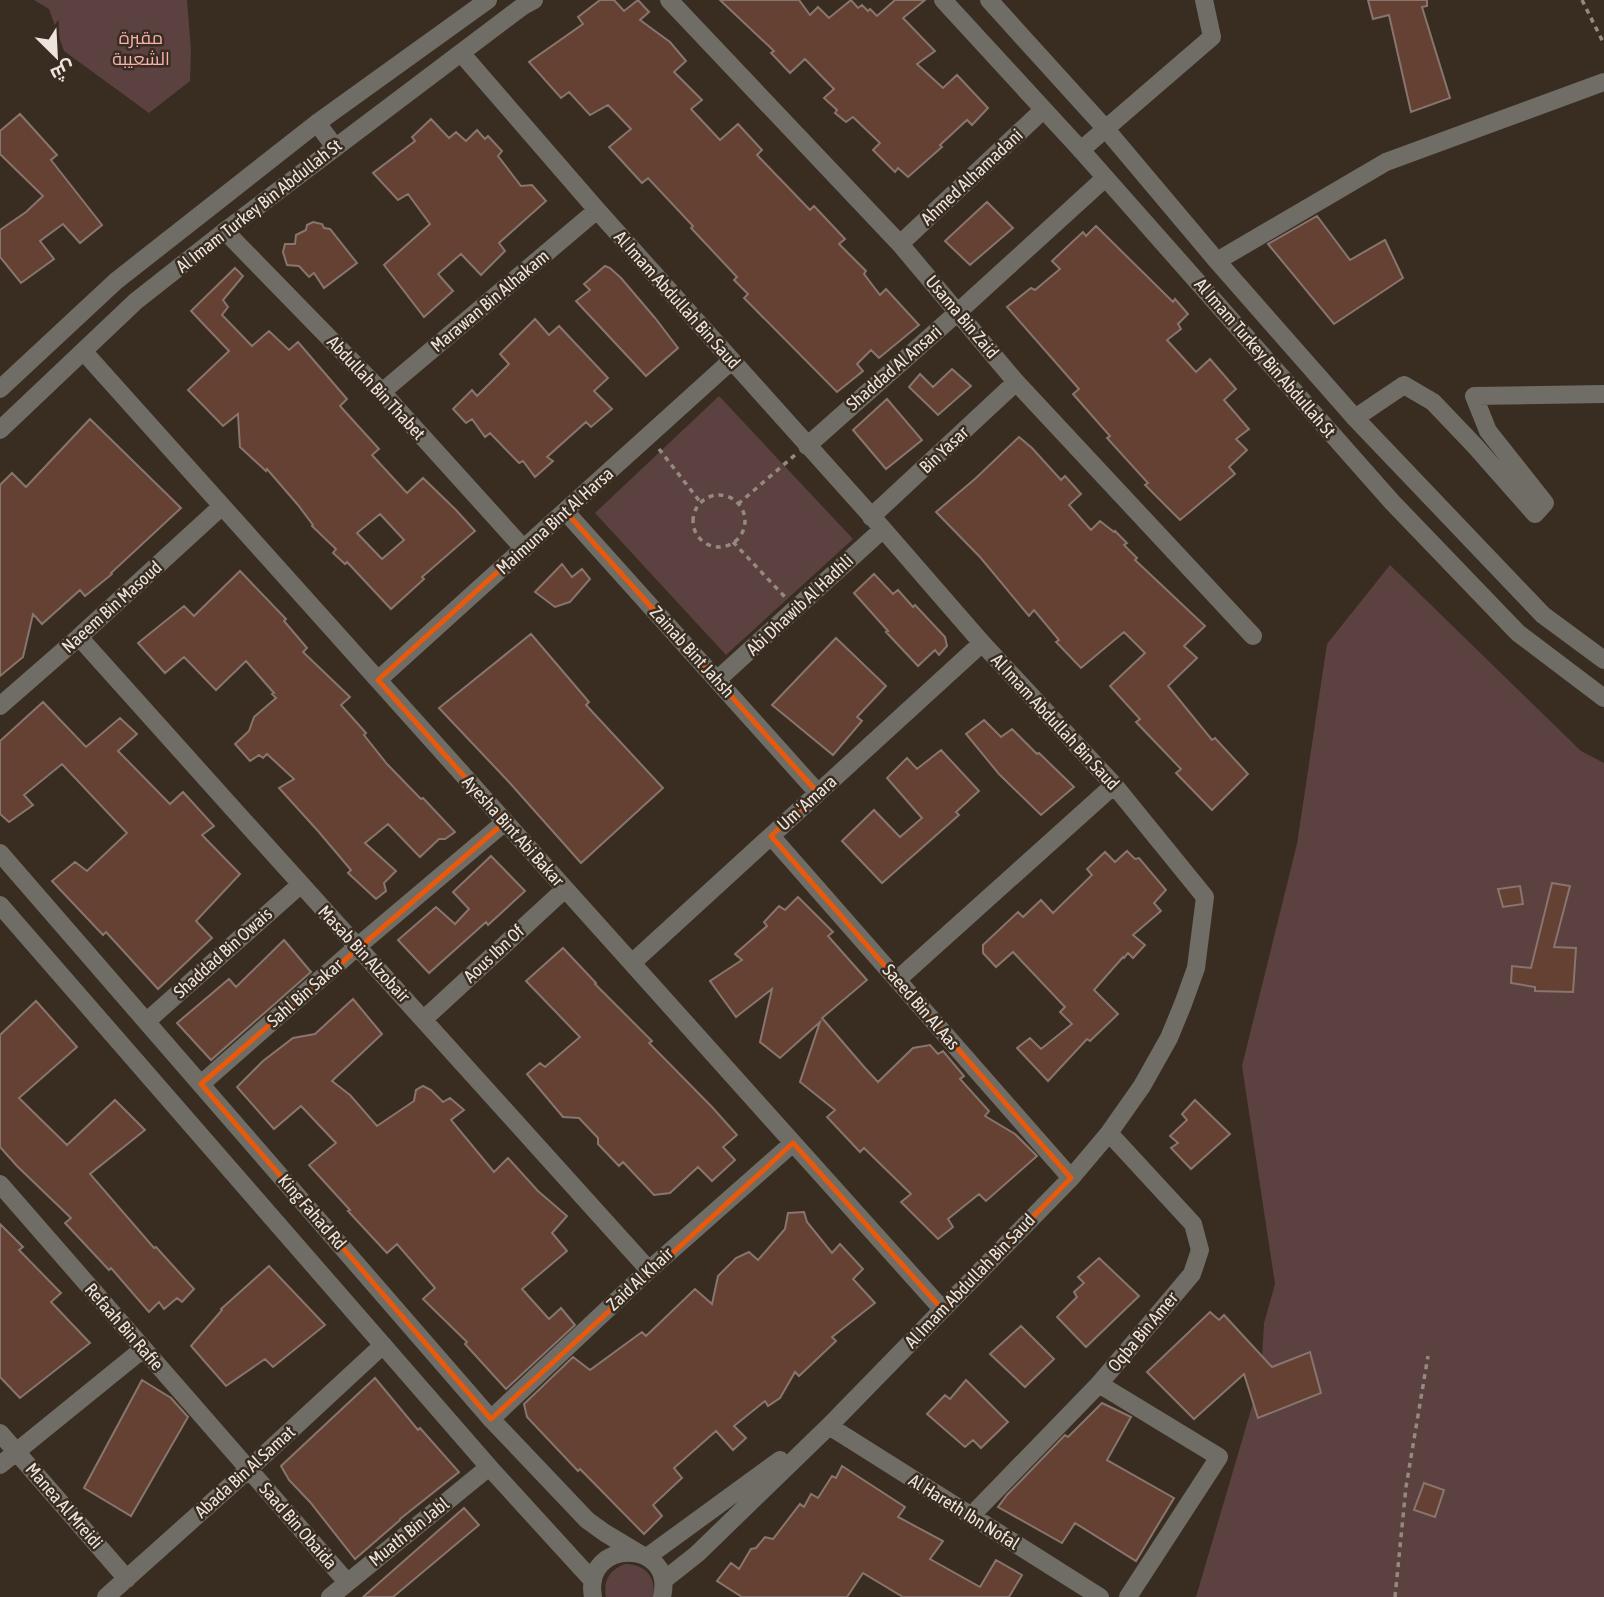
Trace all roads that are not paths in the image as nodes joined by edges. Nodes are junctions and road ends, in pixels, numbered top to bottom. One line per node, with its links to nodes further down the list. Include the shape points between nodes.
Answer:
1 (488, 0): 10 (street, Al Imam Turkey Bin Abdullah St)
2 (534, 0): 7 (street, Al Imam Turkey Bin Abdullah St)
3 (669, 0): 17 (street, Usama Bin Zaid)
4 (943, 0): 9 (street, Al Imam Turkey Bin Abdullah St)
5 (989, 0): 11 (street, Al Imam Turkey Bin Abdullah St)
6 (1204, 0): 11 (street, via 1212,37)
7 (461, 53): 12 (street, Al Imam Turkey Bin Abdullah St); 15 (street, Al Imam Abdullah Bin Saud)
8 (1604, 82): 18 (street, via 1386,162)
9 (1043, 110): 13 (street, Al Imam Turkey Bin Abdullah St); 17 (street, Ahmed Alhamadani)
10 (317, 123): 12 (street); 23 (street, Al Imam Turkey Bin Abdullah St, via 116,281)
11 (1105, 128): 13 (street); 18 (street, Al Imam Turkey Bin Abdullah St)
12 (335, 147): 16 (street, Al Imam Turkey Bin Abdullah St)
13 (1080, 150): 14 (street, Al Imam Turkey Bin Abdullah St)
14 (1105, 178): 19 (street, Shaddad Al Ansari); 39 (street, Al Imam Turkey Bin Abdullah St, via 1392,502 1518,633)
15 (597, 210): 21 (street, Al Imam Abdullah Bin Saud); 24 (street, Marawan Bin Alhakam)
16 (225, 231): 20 (street, Al Imam Turkey Bin Abdullah St, via 136,301); 24 (street, Abdullah Bin Thabet)
17 (900, 244): 19 (street, Usama Bin Zaid)
18 (1217, 261): 26 (street, Al Imam Turkey Bin Abdullah St)
19 (958, 312): 22 (street, Usama Bin Zaid); 28 (street, Shaddad Al Ansari)
20 (84, 352): 27 (street, Al Imam Turkey Bin Abdullah St); 29 (street, Ayesha Bint Abi Bakar)
21 (731, 361): 28 (street, Al Imam Abdullah Bin Saud); 30 (street, Maimuna Bint Al Harsa)
22 (1016, 382): 31 (street, Bin Yasar); 33 (street, Usama Bin Zaid)
23 (0, 389)
24 (382, 392): 32 (street, Abdullah Bin Thabet)
25 (1604, 394): 26 (street, via 1474,396 1488,431 1545,503 1535,514 1433,402 1404,385)
26 (1355, 418): 36 (street, Al Imam Turkey Bin Abdullah St, via 1543,615)
27 (0, 430)
28 (807, 446): 31 (street, Al Imam Abdullah Bin Saud)
29 (222, 506): 34 (street, Naeem Bin Masoud); 37 (street, Ayesha Bint Abi Bakar)
30 (565, 511): 32 (street, Maimuna Bint Al Harsa); 38 (street, Zainab Bint Jahsh)
31 (877, 523): 35 (street, Al Imam Abdullah Bin Saud); 38 (street, Abi Dhawib Al Hadhli)
32 (523, 549): 37 (street, Maimuna Bint Al Harsa)
33 (1253, 636)
34 (79, 637): 40 (street, Naeem Bin Masoud); 46 (street, Masab Bin Alzobair)
35 (982, 643): 41 (street, Al Imam Abdullah Bin Saud); 42 (street, Um 'Amara)
36 (1604, 660)
37 (378, 680): 43 (street, Ayesha Bint Abi Bakar)
38 (717, 680): 42 (street, Zainab Bint Jahsh)
39 (1604, 698)
40 (0, 706)
41 (1114, 785): 51 (street); 55 (street, Al Imam Abdullah Bin Saud, via 1205,897 1196,968 1183,1004 1142,1086)
42 (818, 793): 44 (street, Um 'Amara)
43 (505, 822): 47 (street, Ayesha Bint Abi Bakar); 49 (street, Sahl Bin Sakar)
44 (771, 836): 50 (street, Um 'Amara); 51 (street, Saeed Bin Al Aas)
45 (0, 853): 53 (street, King Fahad Rd)
46 (300, 885): 49 (street, Masab Bin Alzobair); 53 (street, Shaddad Bin Owais)
47 (565, 889): 50 (street, Ayesha Bint Abi Bakar); 52 (street, Aous Ibn Of)
48 (0, 905): 61 (street, King Fahad Rd)
49 (358, 946): 52 (street, Masab Bin Alzobair); 54 (street, Sahl Bin Sakar)
50 (632, 963): 56 (street, Ayesha Bint Abi Bakar)
51 (897, 980): 57 (street, Saeed Bin Al Aas)
52 (424, 1019): 59 (street, Masab Bin Alzobair)
53 (146, 1021): 54 (street, King Fahad Rd)
54 (201, 1084): 64 (street, King Fahad Rd)
55 (1109, 1133): 57 (street, Al Imam Abdullah Bin Saud); 63 (street, Oqba Bin Amer, via 1193,1224 1200,1250 1192,1274)
56 (793, 1143): 59 (street, Zaid Al Khair); 60 (street, Ayesha Bint Abi Bakar)
57 (1071, 1178): 60 (street, Al Imam Abdullah Bin Saud)
58 (0, 1184): 62 (street, Refaah Bin Rafie)
59 (649, 1270): 64 (street, Zaid Al Khair)
60 (942, 1309): 65 (street, Al Imam Abdullah Bin Saud)
61 (383, 1345): 69 (street, King Fahad Rd); 70 (street, Abada Bin Al Samat)
62 (143, 1349): 67 (street); 70 (street, Refaah Bin Rafie)
63 (1099, 1384): 71 (street, Oqba Bin Amer); 80 (street, via 1219,1457)
64 (491, 1419): 72 (street, King Fahad Rd, via 587,1520)
65 (829, 1426): 71 (street, Al Hareth Ibn Nofal); 72 (street, Al Imam Abdullah Bin Saud); 76 (street, Al Imam Abdullah Bin Saud, via 697,1554)
66 (0, 1433): 67 (street, Manea Al Mreidi)
67 (16, 1451): 68 (street); 73 (street, Manea Al Mreidi)
68 (0, 1465)
69 (489, 1467): 74 (street, Muath Bin Jabl); 75 (street, King Fahad Rd)
70 (248, 1469): 73 (street, Abada Bin Al Samat); 74 (street, Saad Bin Obaida)
71 (971, 1516): 79 (street, Al Hareth Ibn Nofal)
72 (643, 1555): 75 (street, via 629,1552 608,1558); 76 (street, via 654,1562)
73 (127, 1578): 77 (street, Abada Bin Al Samat)
74 (347, 1582): 78 (street, Muath Bin Jabl)
75 (589, 1590)
76 (667, 1591)
77 (106, 1597)
78 (330, 1597)
79 (1100, 1597)
80 (1128, 1597)

